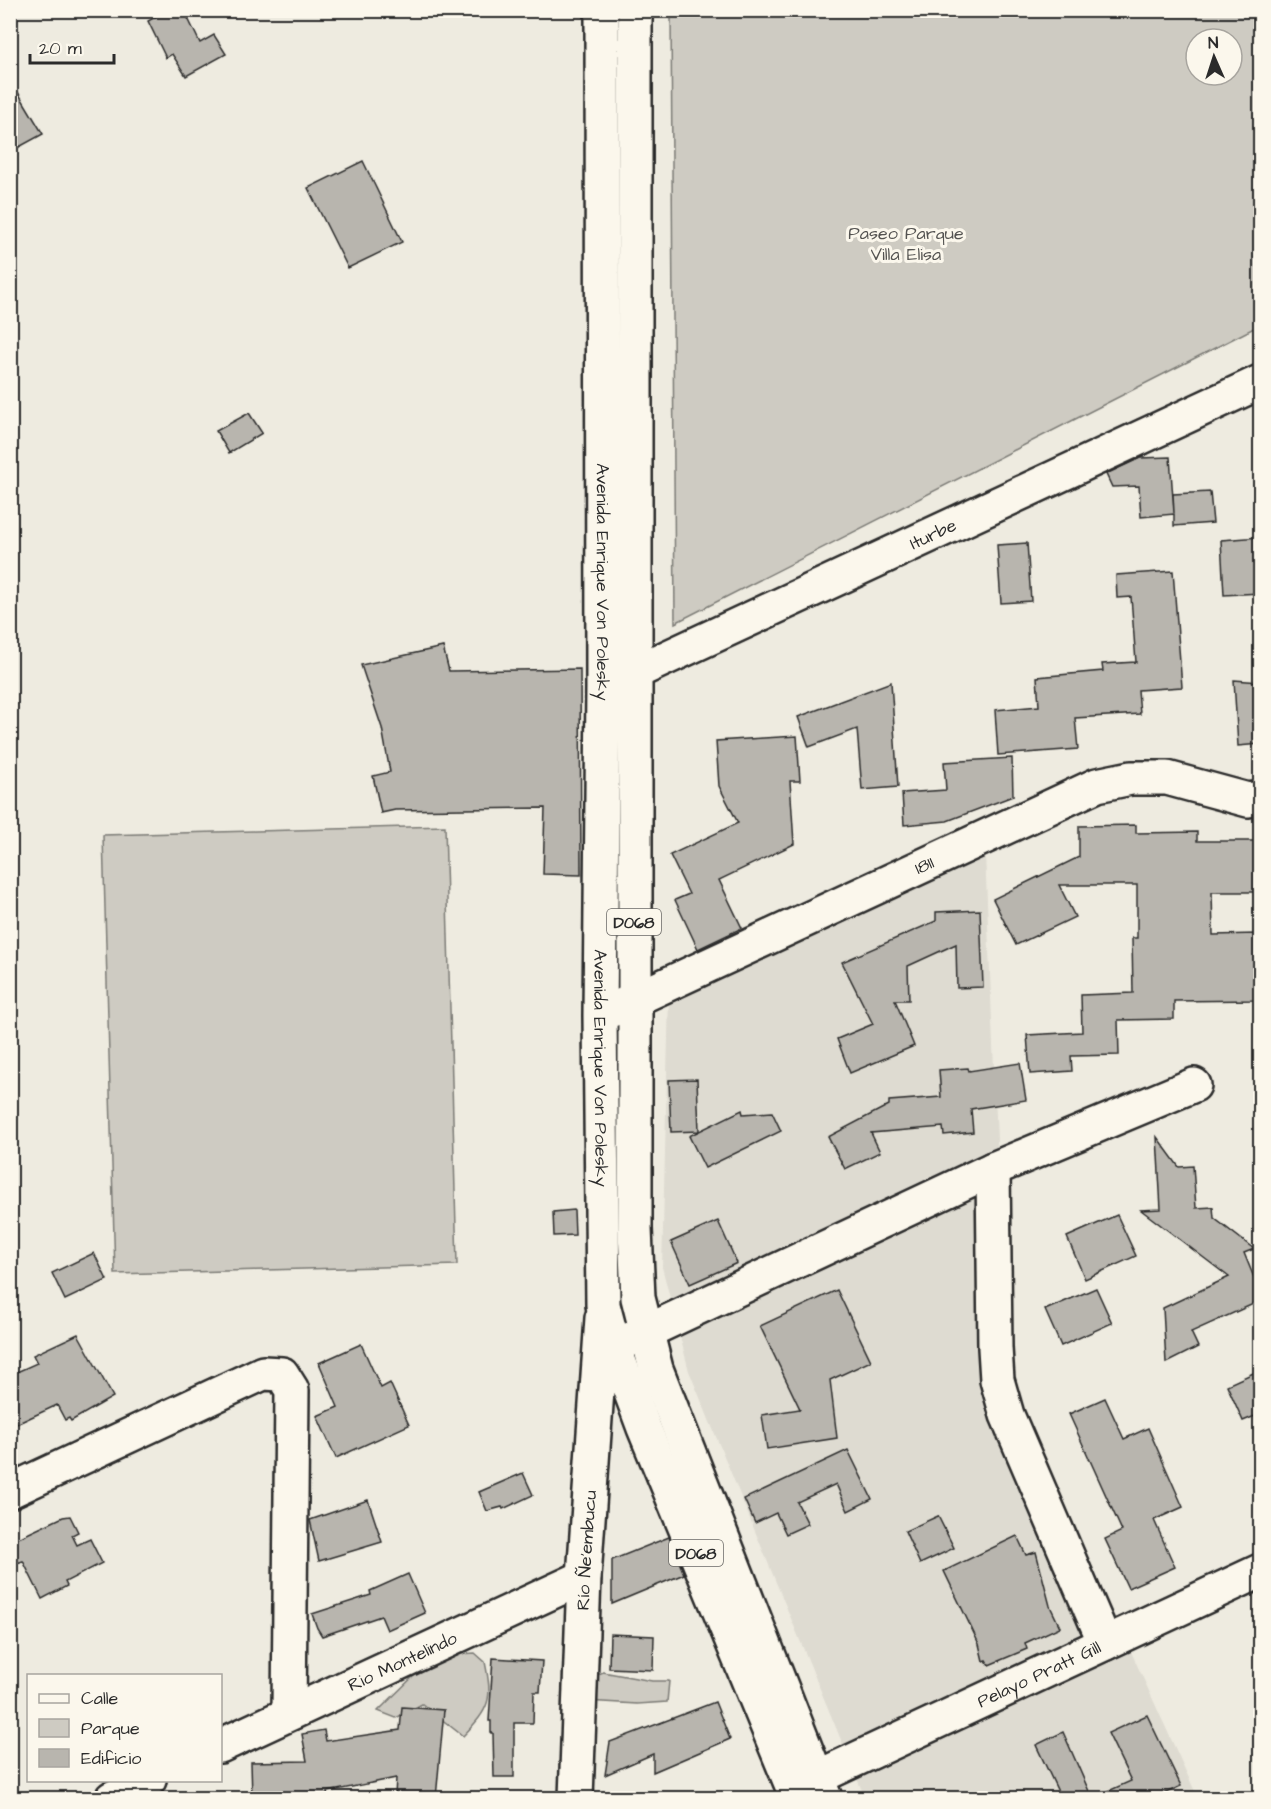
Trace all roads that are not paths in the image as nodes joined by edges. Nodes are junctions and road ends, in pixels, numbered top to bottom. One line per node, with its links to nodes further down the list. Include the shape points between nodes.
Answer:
1 (602, 10): 5 (street, Avenida Enrique Von Polesky / D068)
2 (635, 10): 4 (street, Avenida Enrique Von Polesky / D068)
3 (1260, 381): 6 (street, Iturbe)
4 (636, 455): 5 (street); 6 (street, Avenida Enrique Von Polesky / D068)
5 (603, 456): 7 (street, Avenida Enrique Von Polesky / D068)
6 (636, 672): 7 (street, Iturbe); 9 (street, Avenida Enrique Von Polesky / D068)
7 (603, 687): 10 (street, Avenida Enrique Von Polesky / D068)
8 (1260, 798): 9 (street, 1811, via 1248,800 1167,778 1131,778 1097,785)
9 (634, 1000): 10 (street, 1811); 14 (street, Avenida Enrique Von Polesky / D068, via 635,1229 638,1298)
10 (600, 1016): 13 (street, Avenida Enrique Von Polesky / D068)
11 (1194, 1085): 12 (street)
12 (993, 1169): 14 (street); 19 (street, via 997,1380 1007,1415)
13 (603, 1305): 15 (street, Avenida Enrique Von Polesky / D068); 18 (street, Río Ñe'embucu)
14 (645, 1334): 15 (street); 23 (street, Avenida Enrique Von Polesky / D068)
15 (614, 1347): 23 (street, Avenida Enrique Von Polesky / D068)
16 (10, 1491): 20 (street, via 263,1373 282,1374 292,1390)
17 (1260, 1571): 19 (street, Pelayo Pratt Gill)
18 (584, 1576): 20 (street, Rio Montelindo); 25 (street, Río Ñe'embucu)
19 (1105, 1643): 23 (street, Pelayo Pratt Gill)
20 (289, 1713): 21 (street, Rio Montelindo)
21 (222, 1745)
22 (145, 1782): 24 (street)
23 (813, 1792)
24 (112, 1798)
25 (576, 1798)

